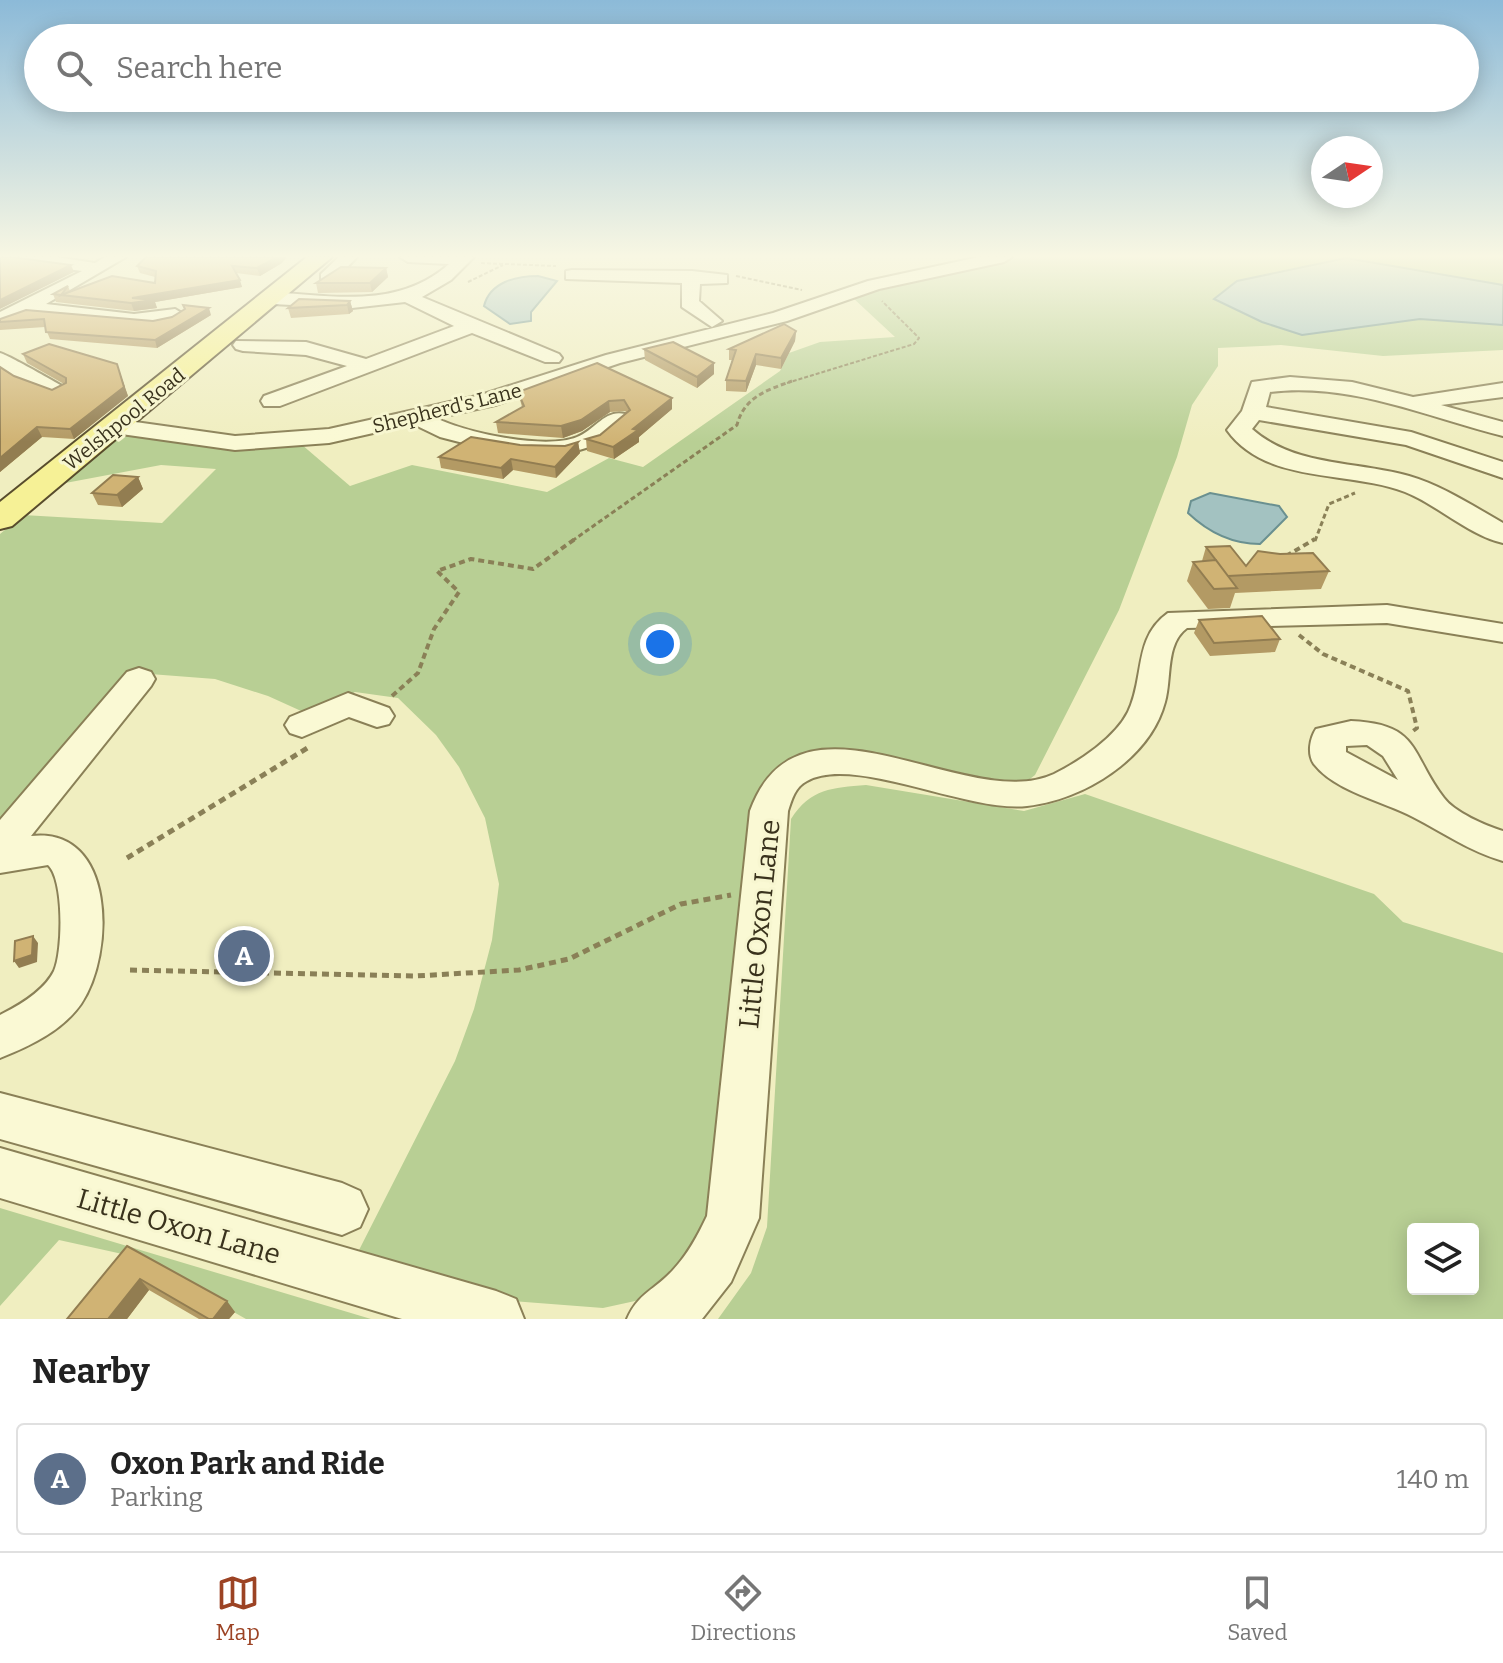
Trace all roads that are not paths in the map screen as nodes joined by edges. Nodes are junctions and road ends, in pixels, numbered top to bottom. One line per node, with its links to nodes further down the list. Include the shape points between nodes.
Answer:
1 (120, 319): 2 (street)
2 (146, 319)
3 (259, 319): 22 (main road, Welshpool Road)
4 (265, 319): 13 (street, via 243,344 311,348)
5 (451, 319): 10 (street)
6 (709, 319): 9 (street)
7 (721, 319): 9 (street)
8 (773, 319): 20 (street, Shepherd's Lane, via 660,345)
9 (712, 321): 11 (street)
10 (471, 327): 11 (street); 13 (street)
11 (552, 358): 17 (street)
12 (0, 359): 14 (street, via 16,372)
13 (365, 366): 16 (street)
14 (60, 385)
15 (1503, 390): 18 (street)
16 (272, 401)
17 (438, 402)
18 (1406, 402): 19 (street, via 1329,386 1281,383 1260,387); 23 (street)
19 (1253, 412): 24 (street, via 1411,439); 26 (street, via 1239,430 1272,456 1402,482)
20 (418, 417): 21 (street, via 539,450 581,444); 22 (street, Shepherd's Lane, via 329,436 262,443 210,442)
21 (617, 419)
22 (114, 426): 25 (main road, Welshpool Road)
23 (1503, 429)
24 (1503, 470)
25 (0, 519)
26 (1503, 535)
27 (1503, 633): 40 (street, Little Oxon Lane, via 1387,614 1179,619 1166,626 1159,640 1145,712 1121,743 1052,789 1007,794 849,763 795,771 778,787 769,811 733,1218 700,1284)
28 (139, 679): 32 (street)
29 (373, 713): 30 (street, via 348,704)
30 (312, 732)
31 (1431, 810): 31 (street, via 1353,777 1328,757 1328,737 1351,731 1377,735 1405,754); 33 (street, via 1467,833)
32 (0, 846)
33 (1503, 846)
34 (0, 858): 35 (street, via 43,849 62,853 71,862 79,895 79,957 72,978 61,997 39,1016)
35 (0, 1037)
36 (0, 1116): 38 (street)
37 (0, 1173): 39 (street, Little Oxon Lane)
38 (342, 1209)
39 (496, 1319)
40 (655, 1319)

